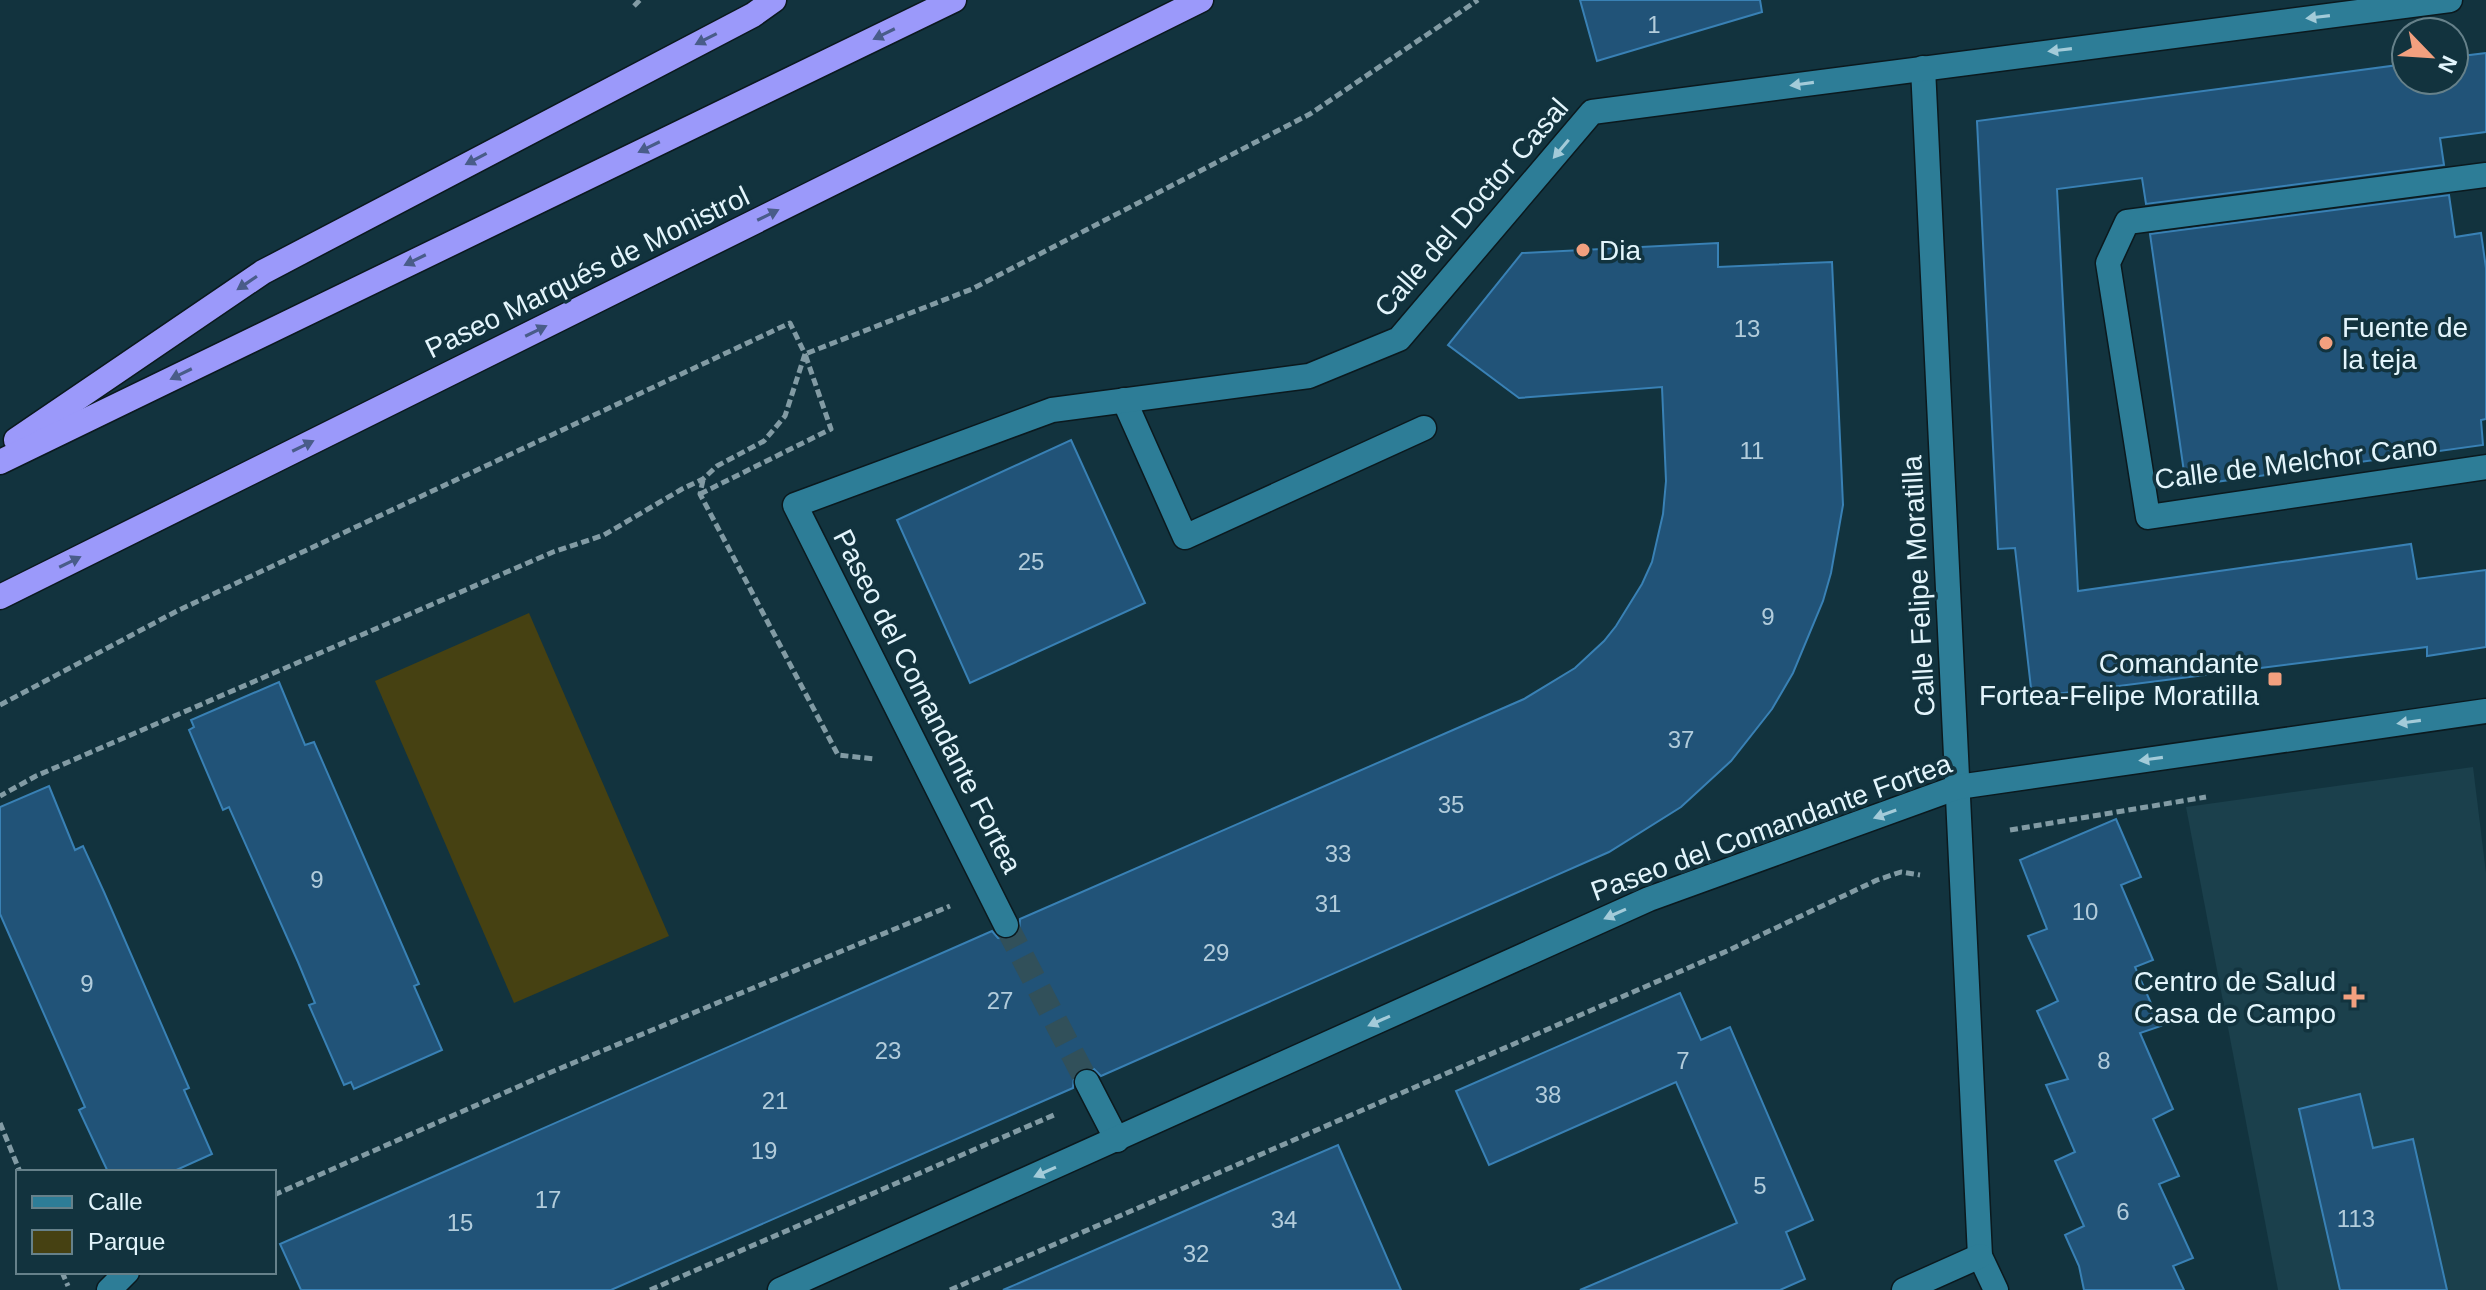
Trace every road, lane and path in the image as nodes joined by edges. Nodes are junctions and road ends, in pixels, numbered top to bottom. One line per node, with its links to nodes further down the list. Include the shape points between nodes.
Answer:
1 (640, 0): 7 (path)
2 (774, 0): 13 (highway, one-way to 13, via 263,272)
3 (954, 0): 14 (highway, one-way to 14)
4 (1201, 0): 19 (highway, Paseo Marqués de Monistrol, one-way to 4)
5 (1478, 0): 10 (path, via 1310,114 972,289)
6 (2450, 0): 8 (street, Calle del Doctor Casal, one-way to 8)
7 (634, 6)
8 (1923, 68): 11 (street, Calle del Doctor Casal, one-way to 11, via 1592,112 1399,339 1309,376); 23 (street, Calle Felipe Moratilla)
9 (2486, 175): 15 (street, Calle de Melchor Cano, via 2127,222 2108,263 2148,517)
10 (805, 354): 16 (path, via 785,416 764,441); 17 (path, via 831,429); 20 (path, via 790,323 177,611)
11 (1124, 400): 12 (street, via 1185,537); 18 (street, Calle del Doctor Casal, via 1052,410)
12 (1424, 428)
13 (0, 451)
14 (0, 462)
15 (2486, 467)
16 (703, 479): 17 (path); 24 (path, via 604,535 36,776)
17 (700, 494): 22 (path, via 838,755)
18 (795, 505): 28 (street, Paseo del Comandante Fortea)
19 (0, 597)
20 (0, 705)
21 (2486, 711): 23 (street, Paseo del Comandante Fortea, one-way to 23)
22 (882, 760)
23 (1958, 787): 33 (street, Paseo del Comandante Fortea, one-way to 33, via 1649,899); 36 (street, Calle Felipe Moratilla)
24 (0, 796)
25 (2213, 796): 26 (path)
26 (2010, 830)
27 (1929, 879): 41 (path, via 1901,872 1877,880 1713,957)
28 (988, 888): 29 (street, Paseo del Comandante Fortea); 35 (path)
29 (1006, 925)
30 (1087, 1082): 33 (street)
31 (1054, 1115): 39 (path)
32 (0, 1123): 34 (path)
33 (1117, 1140): 40 (street, Paseo del Comandante Fortea, one-way to 40)
34 (19, 1170)
35 (276, 1194)
36 (1980, 1256): 42 (street); 43 (street, Calle Felipe Moratilla)
37 (125, 1274): 38 (street)
38 (109, 1290)
39 (650, 1290)
40 (780, 1290)
41 (950, 1290)
42 (1904, 1290)
43 (1996, 1290)

